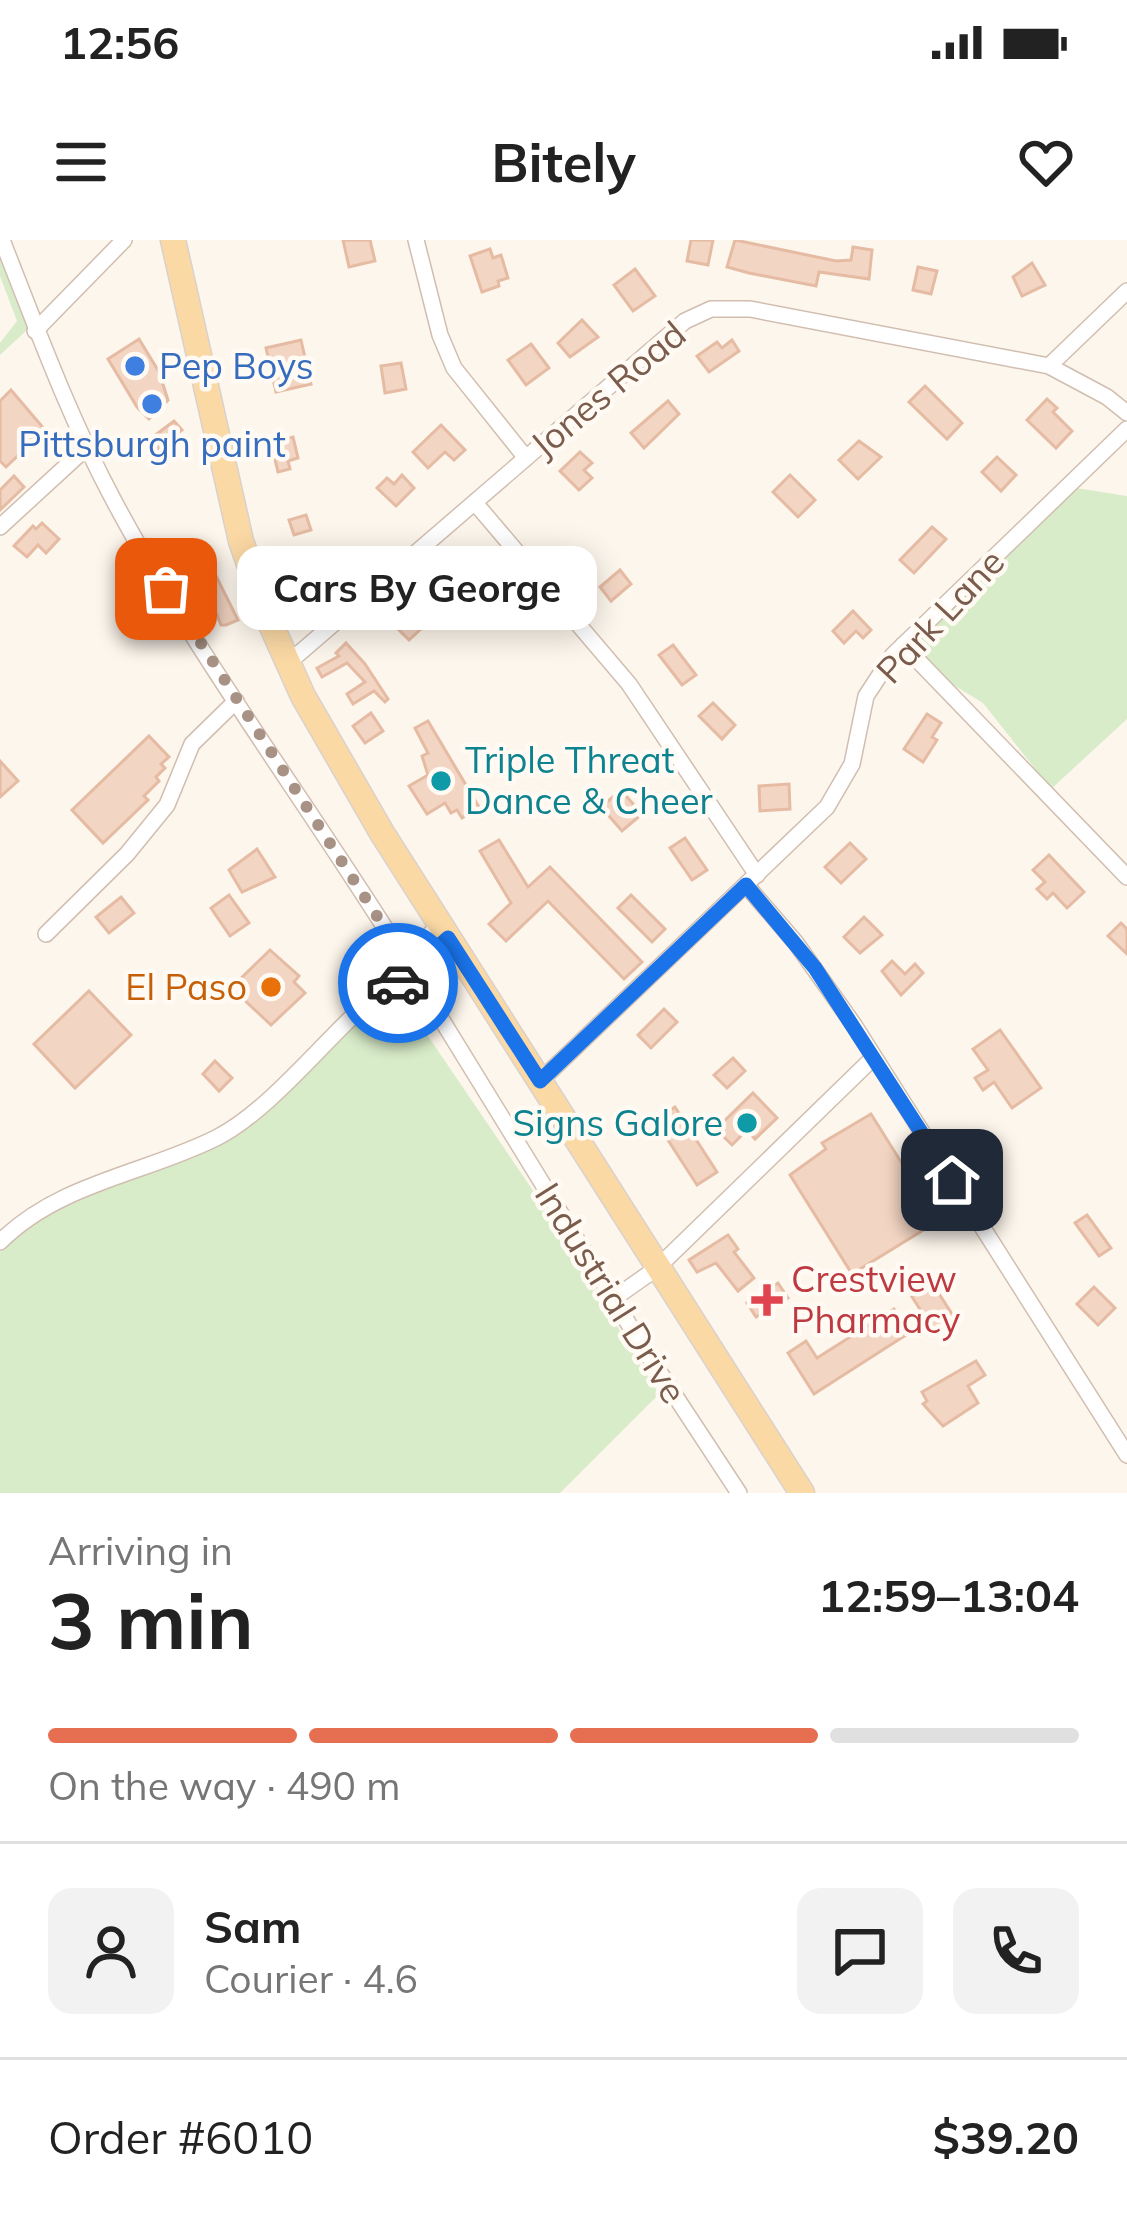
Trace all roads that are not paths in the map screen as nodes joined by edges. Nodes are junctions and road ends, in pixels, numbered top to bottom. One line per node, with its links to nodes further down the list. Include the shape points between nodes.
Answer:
1 (2, 240): 6 (street)
2 (124, 240): 6 (street)
3 (173, 240): 15 (main road, via 230,499)
4 (416, 240): 11 (street, via 454,368)
5 (1127, 291): 7 (street)
6 (35, 332): 10 (street)
7 (1048, 366): 8 (street, Jones Road); 11 (street, Jones Road, via 750,309 712,309 685,321)
8 (1127, 413)
9 (1127, 429): 14 (street, Park Lane)
10 (86, 448): 13 (street); 16 (street)
11 (526, 458): 12 (street, Jones Road)
12 (476, 504): 15 (street, Jones Road); 18 (street, via 628,684)
13 (0, 527)
14 (903, 645): 17 (street); 18 (street, Park Lane, via 866,696 840,791)
15 (287, 663): 19 (main road)
16 (236, 701): 20 (street, via 193,744 167,806); 21 (street)
17 (1127, 877)
18 (751, 880): 24 (street); 25 (street, Park Lane)
19 (444, 931): 21 (street); 22 (street); 25 (main road)
20 (46, 934)
21 (404, 958): 23 (street, via 361,998)
22 (395, 986): 23 (street); 28 (street, Industrial Drive, via 440,1017)
23 (355, 1015): 26 (street, via 226,1132 48,1205)
24 (873, 1058): 27 (street); 29 (street)
25 (540, 1081): 27 (main road)
26 (0, 1242)
27 (657, 1268): 28 (street); 31 (main road)
28 (613, 1299): 30 (street, Industrial Drive)
29 (1127, 1455)
30 (739, 1493)
31 (802, 1493)

